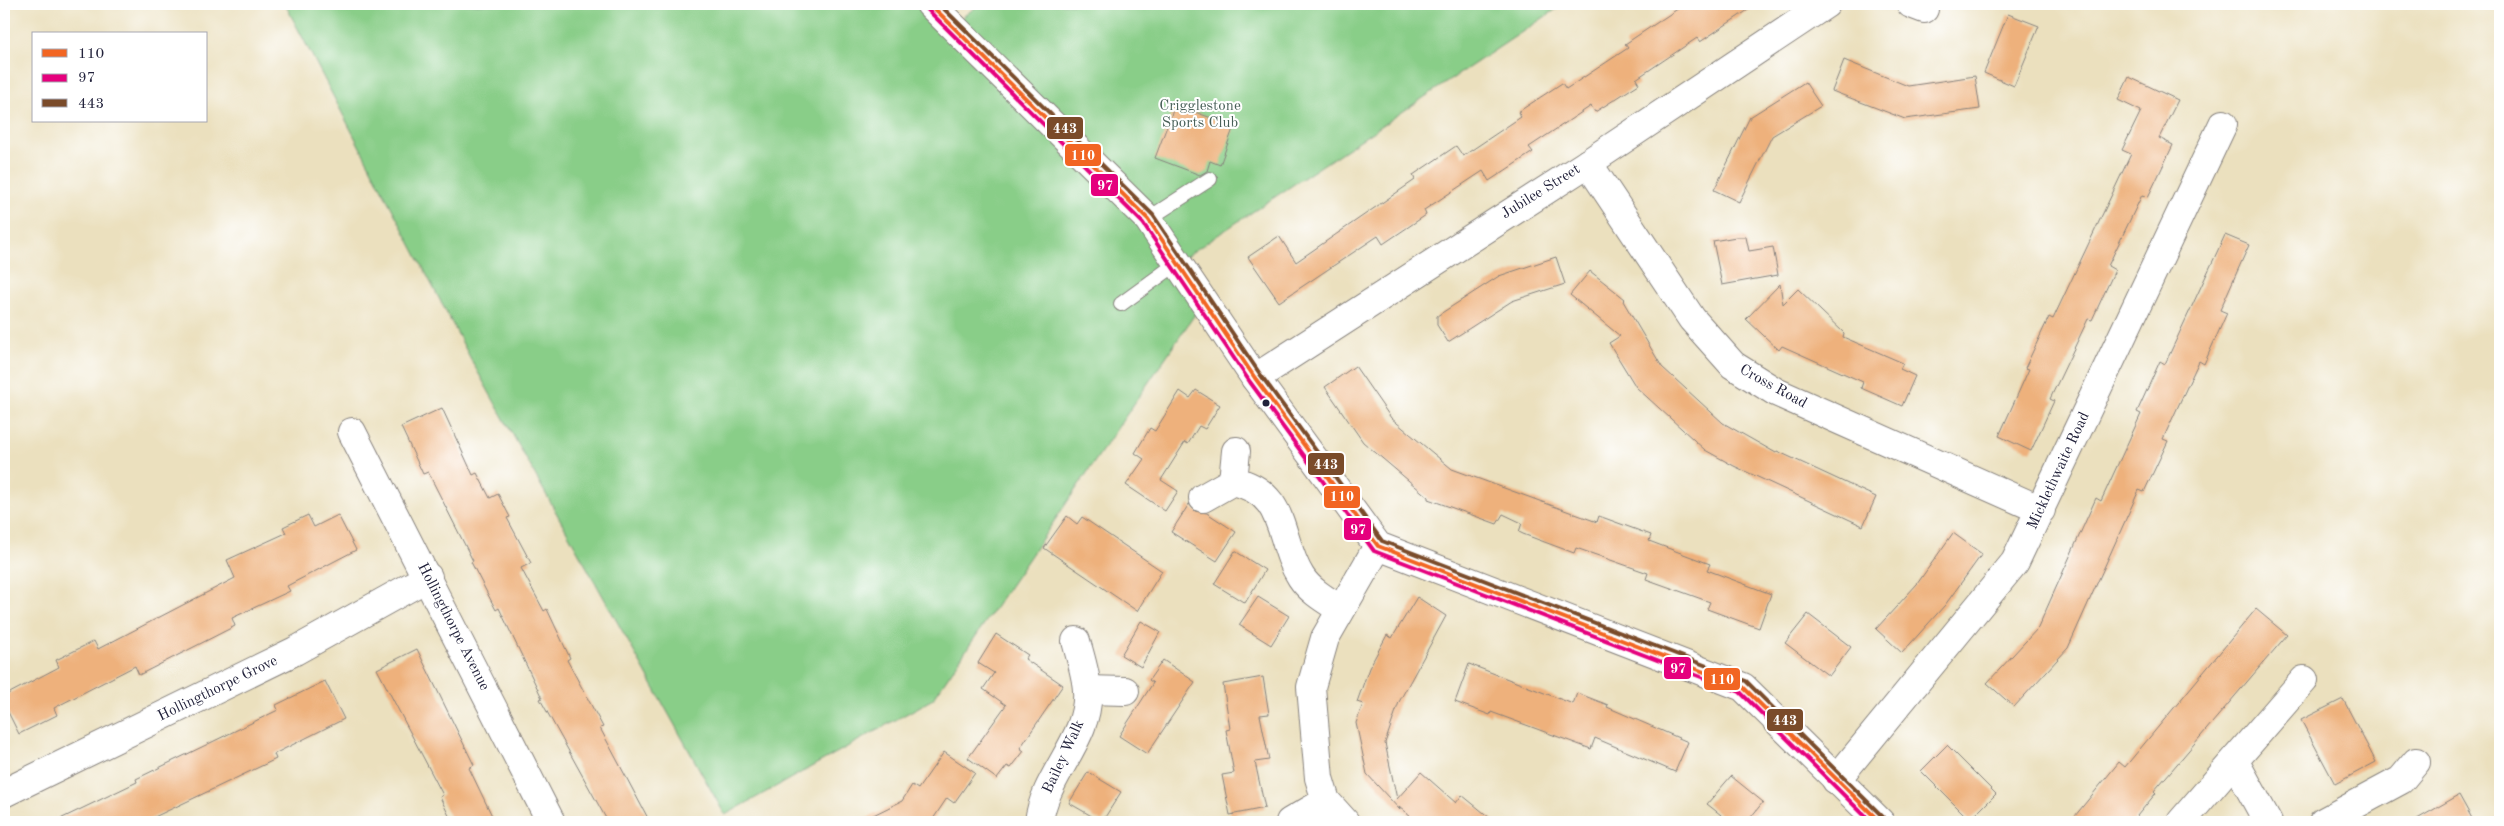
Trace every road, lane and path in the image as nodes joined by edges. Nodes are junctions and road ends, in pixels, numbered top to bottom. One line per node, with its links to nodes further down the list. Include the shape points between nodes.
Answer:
1 (930, 4): 6 (street)
2 (1826, 4): 4 (street, Jubilee Street)
3 (2223, 124): 14 (street, Micklethwaite Road)
4 (1588, 163): 9 (street, Jubilee Street, via 1538,192); 14 (street, Cross Road, via 1692,319 1733,365 1776,392)
5 (1210, 179): 6 (lane)
6 (1148, 219): 7 (street)
7 (1176, 264): 8 (lane); 9 (street)
8 (1121, 304)
9 (1255, 378): 15 (street)
10 (352, 432): 16 (street, Hollingthorpe Avenue)
11 (1236, 451): 12 (street)
12 (1233, 481): 13 (street); 17 (street, via 1258,491 1278,514 1301,578)
13 (1203, 498)
14 (2041, 510): 24 (street, Micklethwaite Road, via 2015,562)
15 (1378, 546): 17 (street); 24 (street, via 1743,688)
16 (428, 577): 25 (street, Hollingthorpe Grove, via 294,651); 27 (street, Hollingthorpe Avenue)
17 (1340, 609): 26 (street, via 1325,638 1310,687 1319,778)
18 (1076, 641): 20 (street, Bailey Walk)
19 (2304, 680): 22 (street)
20 (1087, 690): 21 (street); 28 (street, Bailey Walk, via 1084,714 1075,739 1041,805)
21 (1125, 691)
22 (2235, 762): 32 (street); 33 (street)
23 (2416, 762): 34 (street, via 2401,780)
24 (1836, 780): 31 (street)
25 (4, 793)
26 (1326, 801): 29 (street); 30 (street)
27 (551, 822)
28 (1039, 822)
29 (1290, 822)
30 (1346, 822)
31 (1880, 822)
32 (2181, 822)
33 (2268, 822)
34 (2323, 822)

